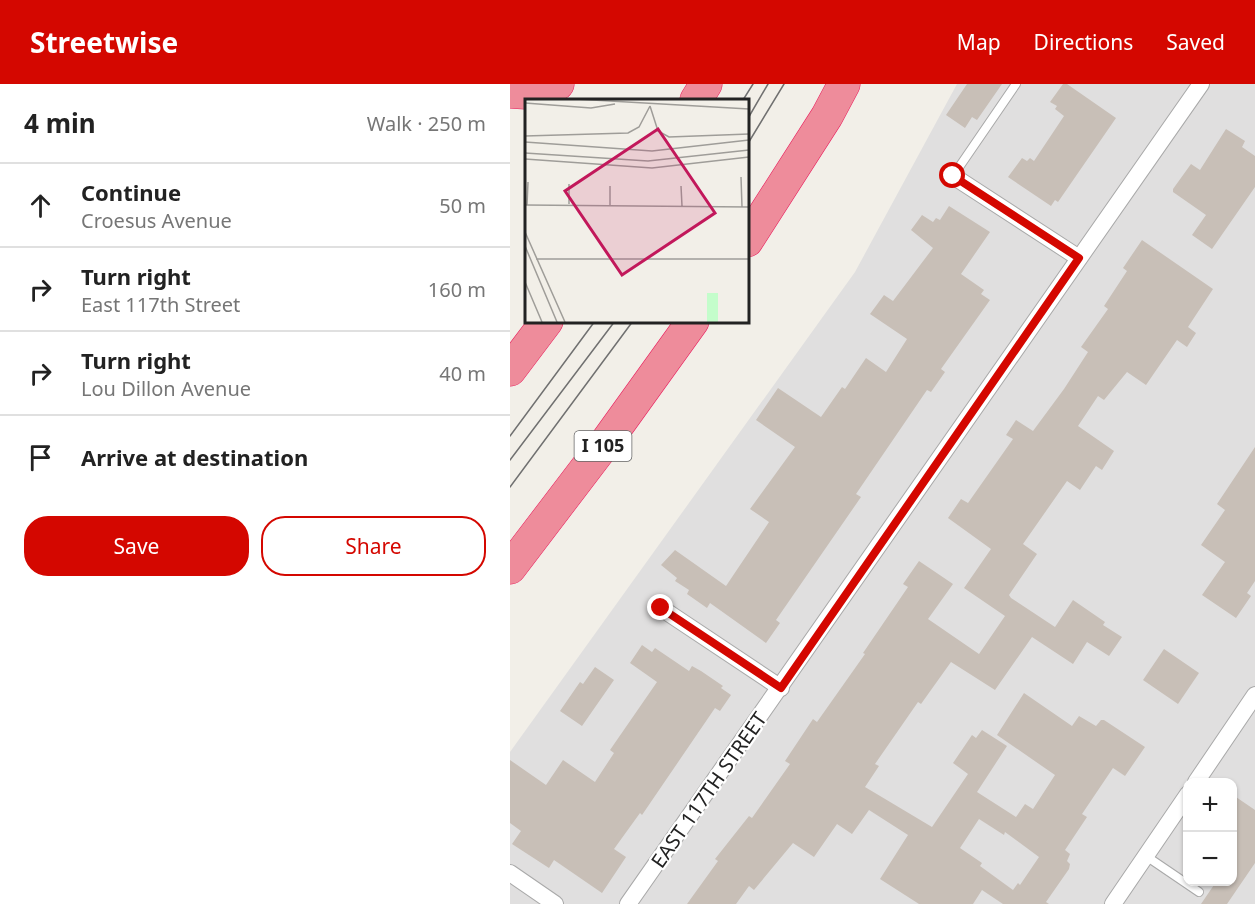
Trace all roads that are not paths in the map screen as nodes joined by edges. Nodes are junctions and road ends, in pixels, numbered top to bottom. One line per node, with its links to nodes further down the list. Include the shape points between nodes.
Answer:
1 (558, 84): 6 (highway, via 526,93)
2 (706, 84): 7 (highway)
3 (844, 84): 9 (highway)
4 (1016, 84): 8 (lane)
5 (1200, 84): 10 (street, EAST 117TH STREET)
6 (510, 92)
7 (697, 99)
8 (953, 176): 10 (street)
9 (748, 239)
10 (1079, 258): 16 (street, EAST 117TH STREET)
11 (546, 322): 13 (highway)
12 (692, 322): 14 (highway, I 105)
13 (510, 370)
14 (510, 568)
15 (661, 608): 16 (street)
16 (781, 688): 24 (street, EAST 117TH STREET)
17 (1255, 694): 18 (street)
18 (1199, 778)
19 (1183, 801): 20 (street)
20 (1146, 856): 22 (lane); 25 (street)
21 (510, 873): 23 (street)
22 (1199, 892)
23 (555, 904)
24 (628, 904)
25 (1113, 904)

